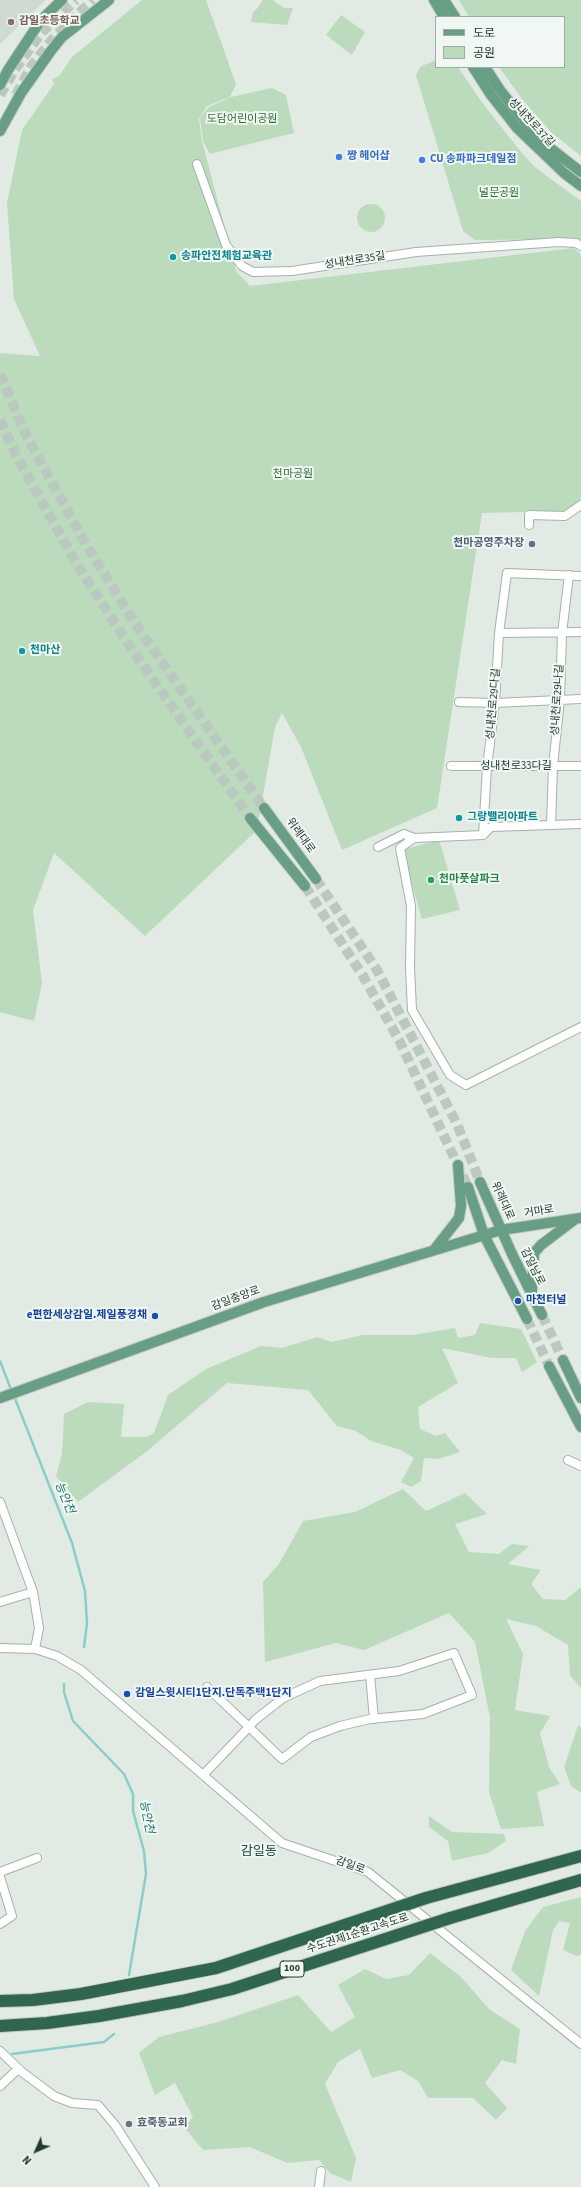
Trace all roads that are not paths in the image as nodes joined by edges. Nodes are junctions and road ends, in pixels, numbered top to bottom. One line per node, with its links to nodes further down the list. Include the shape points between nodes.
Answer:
1 (62, 0): 9 (main road, via 41,20)
2 (109, 0): 10 (main road, via 62,38 50,52 21,93)
3 (434, 0): 5 (main road)
4 (444, 0): 6 (main road)
5 (443, 16)
6 (454, 16)
7 (475, 68): 13 (main road, 성내천로37길, via 491,95 517,128)
8 (486, 68): 12 (main road, 성내천로37길, via 526,123 550,148)
9 (0, 85)
10 (0, 131)
11 (197, 164): 14 (street, 성내천로35길, via 226,245 242,266 253,272 292,271 416,252 559,242 576,243)
12 (581, 172)
13 (581, 186)
14 (581, 246)
15 (581, 505): 16 (street, via 565,516 529,515)
16 (529, 525)
17 (569, 575): 18 (street); 20 (street, 성내천로29다길, via 507,573); 21 (street, 성내천로29나길)
18 (581, 576)
19 (581, 632): 21 (street)
20 (499, 633): 21 (street); 25 (street, 성내천로29다길)
21 (562, 633): 23 (street, 성내천로29나길)
22 (581, 699): 23 (street)
23 (560, 700): 25 (street); 27 (street, 성내천로29나길)
24 (459, 702): 25 (street)
25 (495, 703): 29 (street, 성내천로29다길)
26 (451, 766): 29 (street, 성내천로33다길)
27 (553, 766): 28 (street, 성내천로33다길); 29 (street, 성내천로33다길); 33 (street, 성내천로29나길)
28 (581, 766)
29 (487, 767): 34 (street, 성내천로29다길)
30 (264, 808): 37 (main road, 위례대로)
31 (250, 818): 38 (main road)
32 (581, 824): 33 (street)
33 (551, 825): 34 (street, via 491,827)
34 (483, 835): 35 (street)
35 (414, 838): 36 (street, via 404,834); 39 (street, via 400,848 411,906 412,1010 450,1074 466,1085)
36 (378, 847)
37 (316, 879)
38 (305, 886)
39 (581, 1027)
40 (458, 1166): 46 (main road, via 461,1206 459,1218)
41 (480, 1182): 44 (main road, 위례대로)
42 (468, 1187): 45 (main road)
43 (579, 1218): 44 (main road, 거마로); 47 (main road, via 541,1244 534,1253)
44 (501, 1230): 45 (main road, 거마로); 47 (main road, 감일남로)
45 (484, 1235): 46 (main road, 감일중앙로); 49 (main road)
46 (434, 1250): 52 (main road, 감일중앙로, via 264,1302)
47 (532, 1293): 48 (main road, 감일남로)
48 (542, 1315)
49 (527, 1319)
50 (563, 1360): 53 (main road)
51 (549, 1366): 54 (main road)
52 (0, 1398)
53 (581, 1398)
54 (581, 1427)
55 (568, 1460): 56 (street)
56 (581, 1466)
57 (0, 1502): 58 (street)
58 (33, 1592): 59 (street); 61 (street, via 39,1628)
59 (0, 1602)
60 (0, 1648): 61 (street, 감일로)
61 (35, 1649): 66 (street, 감일로, via 57,1656 81,1670)
62 (370, 1675): 64 (street); 64 (street, via 399,1671 454,1653 472,1695 423,1714); 65 (street, via 320,1682 283,1698)
63 (208, 1687): 65 (street)
64 (374, 1719): 65 (street, via 340,1726 311,1737 282,1759)
65 (249, 1727): 66 (street)
66 (203, 1775): 75 (street, 감일로, via 282,1843 368,1872)
67 (581, 1856): 73 (highway, 수도권제1순환고속도로 / 100, bridge, via 426,1898 216,1968 82,1994)
68 (37, 1858): 69 (street)
69 (0, 1872)
70 (0, 1877): 72 (street, via 12,1916)
71 (581, 1880): 74 (highway, 수도권제1순환고속도로 / 100, bridge, via 450,1918 232,1989 99,2016)
72 (0, 1924)
73 (0, 2001)
74 (0, 2026)
75 (581, 2044)
76 (0, 2051): 77 (street)
77 (18, 2069): 78 (street); 80 (street, via 54,2096 72,2103 98,2105 115,2125)
78 (0, 2086)
79 (321, 2170): 81 (street)
80 (155, 2187)
81 (319, 2187)

